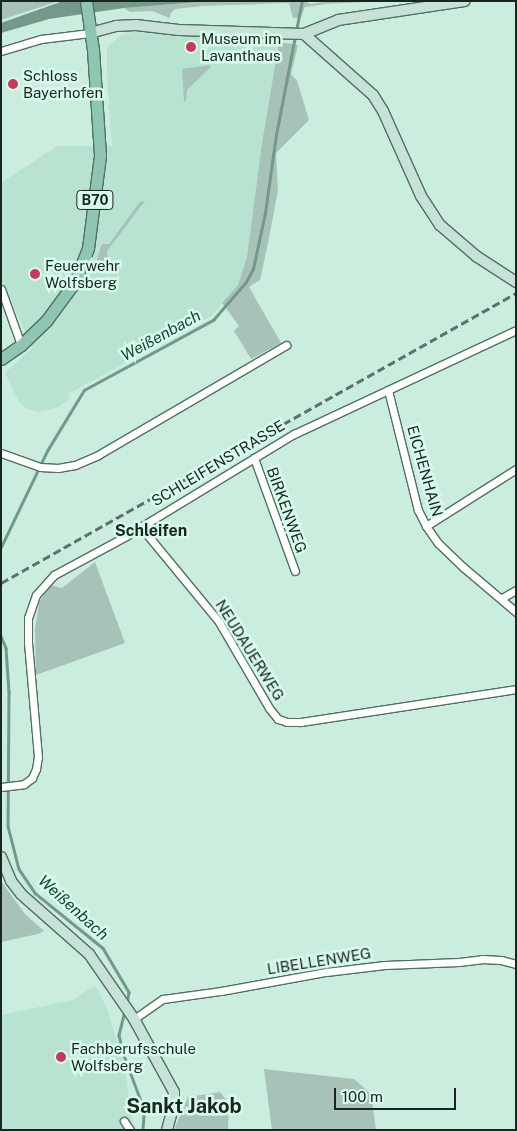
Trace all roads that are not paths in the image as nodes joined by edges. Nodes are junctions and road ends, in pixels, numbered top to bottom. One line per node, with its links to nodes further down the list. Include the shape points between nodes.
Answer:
1 (86, 1): 3 (main road, B70)
2 (465, 1): 4 (main road, via 338,20)
3 (90, 27): 4 (main road, via 136,25 179,30); 5 (street); 9 (main road, B70, via 100,156 88,248 65,297)
4 (304, 34): 6 (main road, via 373,95 421,196 440,225 476,256)
5 (1, 51)
6 (516, 282)
7 (1, 289): 9 (street)
8 (516, 330): 12 (street, SCHLEIFENSTRASSE)
9 (21, 345): 11 (main road, B70)
10 (286, 345): 13 (street, via 98,455 75,465 49,468)
11 (1, 359)
12 (388, 390): 14 (street, SCHLEIFENSTRASSE, via 294,434); 17 (street, EICHENHAIN, via 418,510)
13 (1, 453)
14 (254, 458): 16 (street, SCHLEIFENSTRASSE); 18 (street, BIRKENWEG)
15 (516, 469): 17 (street)
16 (140, 526): 22 (street, NEUDAUERWEG, via 219,622 269,708 287,722); 23 (street, SCHLEIFENSTRASSE, via 54,575 40,588 32,603 28,643 38,757 32,778 14,787)
17 (426, 526): 20 (street, EICHENHAIN, via 463,567)
18 (295, 571)
19 (516, 590): 20 (street)
20 (502, 598): 21 (street, EICHENHAIN)
21 (516, 612)
22 (516, 689)
23 (1, 787)
24 (1, 857): 26 (main road, via 11,881 21,894 89,954)
25 (516, 964): 26 (street, LIBELLENWEG, via 482,959 326,972 221,992 163,999)
26 (132, 1016): 29 (main road, via 174,1092)
27 (124, 1121): 28 (street)
28 (130, 1130)
29 (167, 1130)

